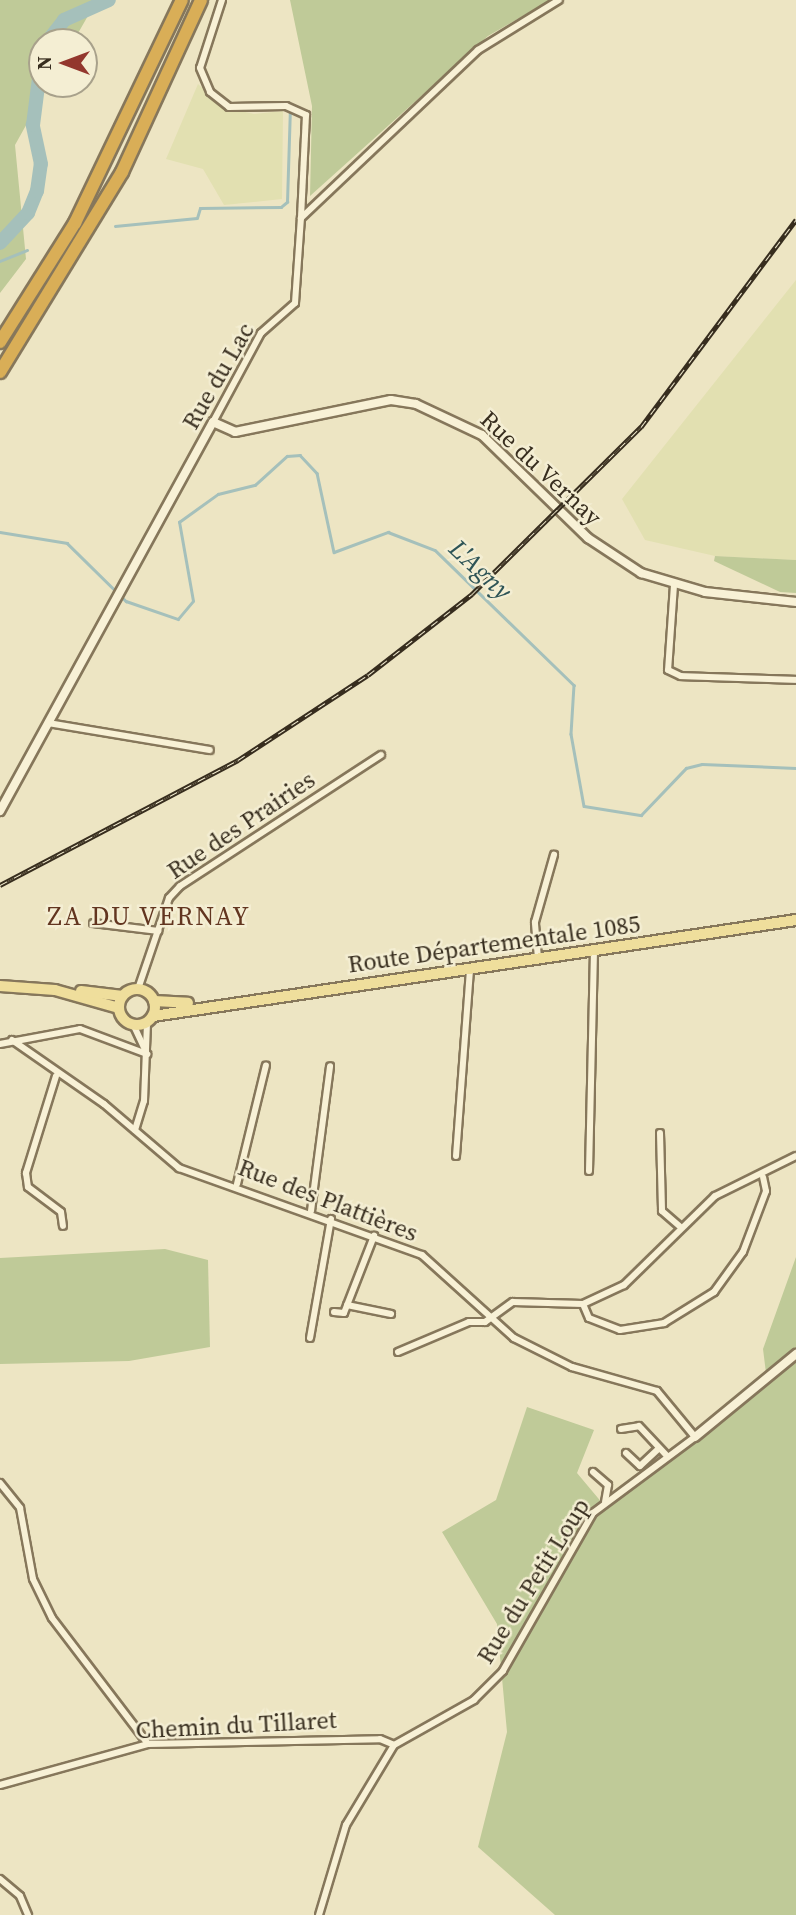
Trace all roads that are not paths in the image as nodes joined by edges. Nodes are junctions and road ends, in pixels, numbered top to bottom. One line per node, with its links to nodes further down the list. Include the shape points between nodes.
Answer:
1 (182, 0): 6 (highway, via 81,211)
2 (201, 0): 7 (highway, via 92,227)
3 (222, 0): 5 (street, Rue du Lac, via 200,68 210,92 229,107 286,106 306,115)
4 (559, 0): 5 (street, via 478,50)
5 (300, 218): 8 (street, Rue du Lac, via 295,303 261,333)
6 (0, 342)
7 (0, 372)
8 (213, 422): 9 (street, Rue du Vernay, via 235,432 391,400 441,411 482,435 607,554); 12 (street, Rue du Lac)
9 (674, 585): 10 (street, Rue du Vernay); 11 (street, via 668,670 681,676)
10 (796, 602)
11 (796, 680)
12 (48, 723): 13 (street); 15 (street, Rue du Lac)
13 (210, 750)
14 (381, 755): 20 (street, Rue des Prairies, via 186,880 169,898)
15 (4, 796): 16 (street, Rue du Lac)
16 (0, 811)
17 (554, 855): 22 (street, via 535,922)
18 (796, 920): 21 (main road, Route Départementale 1085)
19 (93, 923): 20 (street)
20 (159, 932): 25 (street, Rue des Prairies)
21 (594, 950): 22 (main road, Route Départementale 1085); 43 (street)
22 (538, 958): 23 (main road, Route Départementale 1085)
23 (470, 969): 29 (main road, Route Départementale 1085); 41 (street)
24 (0, 986): 26 (main road)
25 (138, 989): 27 (main road); 28 (main road)
26 (55, 990): 27 (main road); 30 (main road)
27 (123, 996): 30 (main road)
28 (154, 1001): 29 (main road); 31 (main road)
29 (197, 1004): 31 (main road)
30 (119, 1008): 32 (main road)
31 (150, 1019): 32 (main road); 35 (street)
32 (133, 1024): 35 (street)
33 (12, 1040): 34 (street); 35 (street, via 80,1029); 38 (street, Rue des Plattières)
34 (0, 1044)
35 (147, 1054): 39 (street)
36 (266, 1065): 45 (street)
37 (330, 1066): 46 (street)
38 (56, 1076): 39 (street, Rue des Plattières); 48 (street, via 26,1173 28,1187 61,1212)
39 (135, 1130): 45 (street, Rue des Plattières, via 179,1168)
40 (660, 1133): 49 (street, via 662,1211)
41 (456, 1156)
42 (796, 1156): 44 (street)
43 (589, 1171)
44 (762, 1177): 49 (street, via 715,1196); 52 (street, via 766,1191 743,1252 714,1292 664,1323 620,1330 589,1318)
45 (237, 1184): 46 (street, Rue des Plattières)
46 (311, 1212): 47 (street, Rue des Plattières)
47 (331, 1219): 50 (street, Rue des Plattières); 56 (street)
48 (63, 1226)
49 (680, 1226): 52 (street, via 635,1278)
50 (374, 1236): 51 (street); 55 (street, Rue des Plattières, via 422,1255)
51 (347, 1304): 53 (street, via 344,1313); 54 (street)
52 (583, 1304): 55 (street, via 513,1302)
53 (334, 1312)
54 (391, 1314)
55 (490, 1319): 57 (street); 60 (street, Rue des Plattières, via 555,1360 657,1391)
56 (310, 1338)
57 (398, 1352)
58 (796, 1354): 60 (street)
59 (621, 1429): 61 (street, via 639,1426)
60 (695, 1437): 63 (street, Rue du Petit Loup)
61 (659, 1448): 62 (street, via 639,1466); 63 (street)
62 (626, 1452)
63 (668, 1457): 66 (street, Rue du Petit Loup)
64 (593, 1472): 66 (street, via 608,1485)
65 (0, 1483): 67 (street, via 20,1508 33,1579 52,1618)
66 (606, 1502): 68 (street, Rue du Petit Loup, via 593,1513 503,1671 474,1700)
67 (148, 1744): 68 (street, Chemin du Tillaret, via 380,1739); 69 (street, Chemin du Tillaret)
68 (394, 1745): 72 (street, via 346,1825)
69 (0, 1785)
70 (0, 1879): 71 (street, via 20,1896)
71 (28, 1915)
72 (319, 1915)

